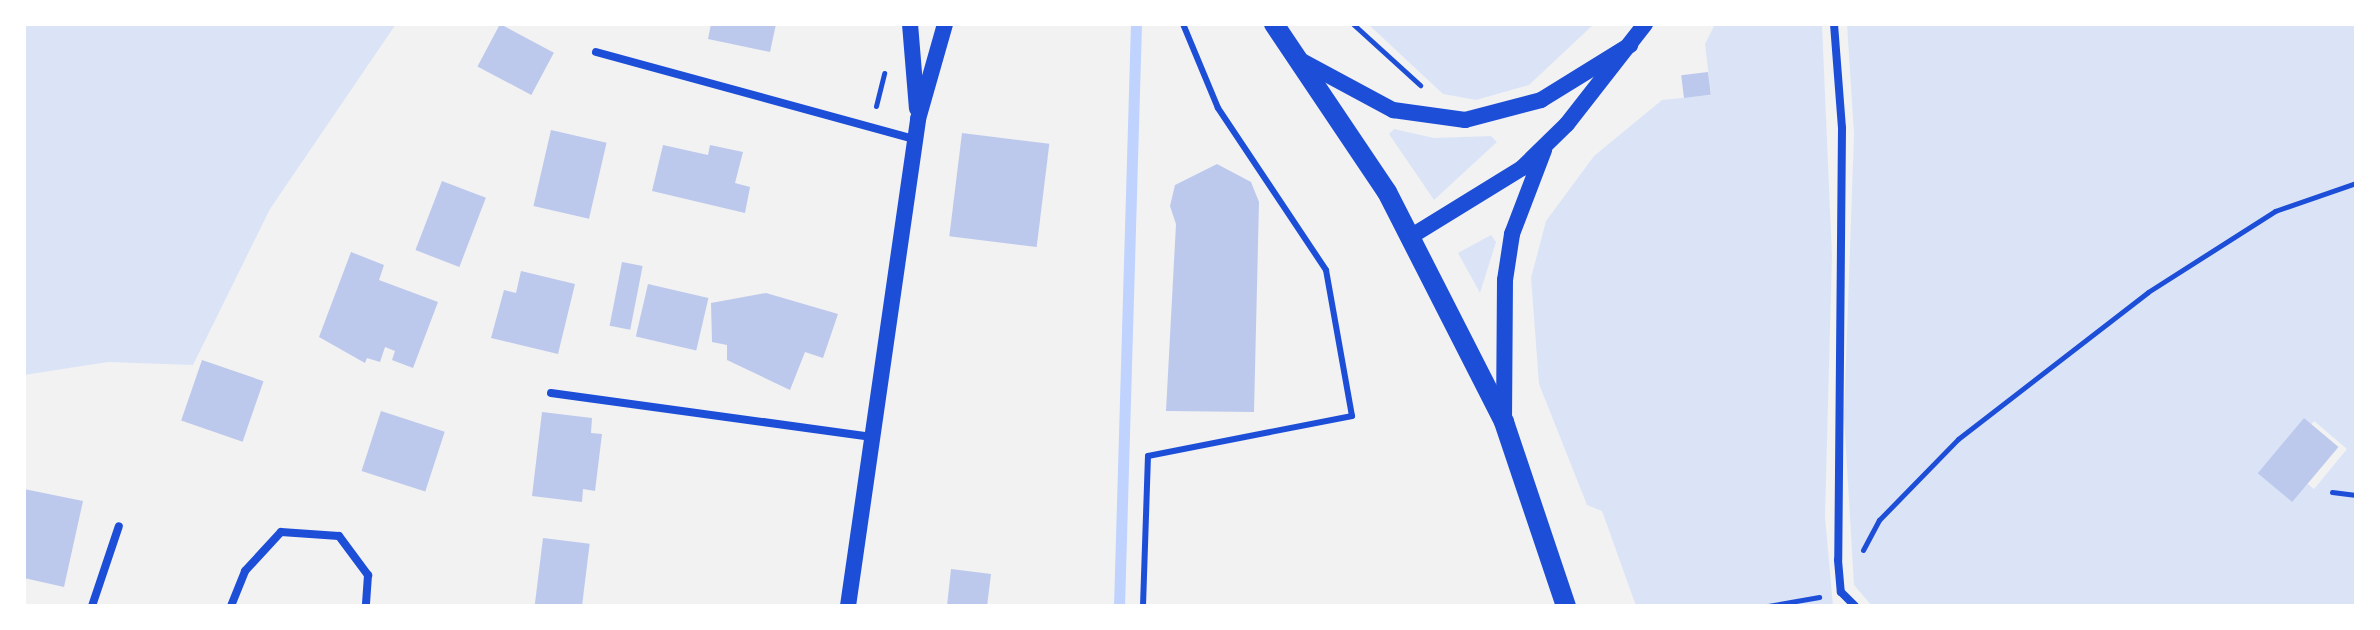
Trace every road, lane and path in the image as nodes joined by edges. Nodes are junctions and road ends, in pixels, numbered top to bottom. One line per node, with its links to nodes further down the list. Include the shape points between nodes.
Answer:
1 (910, 24): 13 (main road)
2 (945, 24): 13 (main road)
3 (1183, 24): 30 (lane, via 1218,108 1326,270 1352,416 1148,456)
4 (1274, 24): 10 (main road)
5 (1353, 24): 12 (path)
6 (1645, 24): 8 (main road)
7 (1834, 24): 25 (street, via 1842,128 1836,433)
8 (1630, 45): 10 (main road, via 1541,100 1465,120 1393,110); 16 (main road)
9 (596, 52): 14 (street)
10 (1300, 60): 18 (main road)
11 (884, 65): 14 (path)
12 (1433, 95)
13 (918, 119): 15 (main road)
14 (871, 126): 15 (street)
15 (915, 139): 21 (main road)
16 (1546, 143): 18 (main road, via 1490,194); 20 (main road, via 1512,234 1505,280)
17 (2356, 183): 25 (path, via 2249,227 2148,292 1958,439 1879,520)
18 (1410, 237): 20 (main road)
19 (551, 393): 21 (street)
20 (1504, 422): 31 (main road)
21 (873, 438): 29 (main road)
22 (2332, 492): 23 (path)
23 (2356, 495)
24 (119, 526): 26 (street)
25 (1841, 592): 32 (path); 33 (street)
26 (92, 606)
27 (231, 606): 28 (street, via 245,571 281,532 339,536 368,575)
28 (366, 606)
29 (848, 606)
30 (1143, 606)
31 (1566, 606)
32 (1768, 606)
33 (1855, 606)

